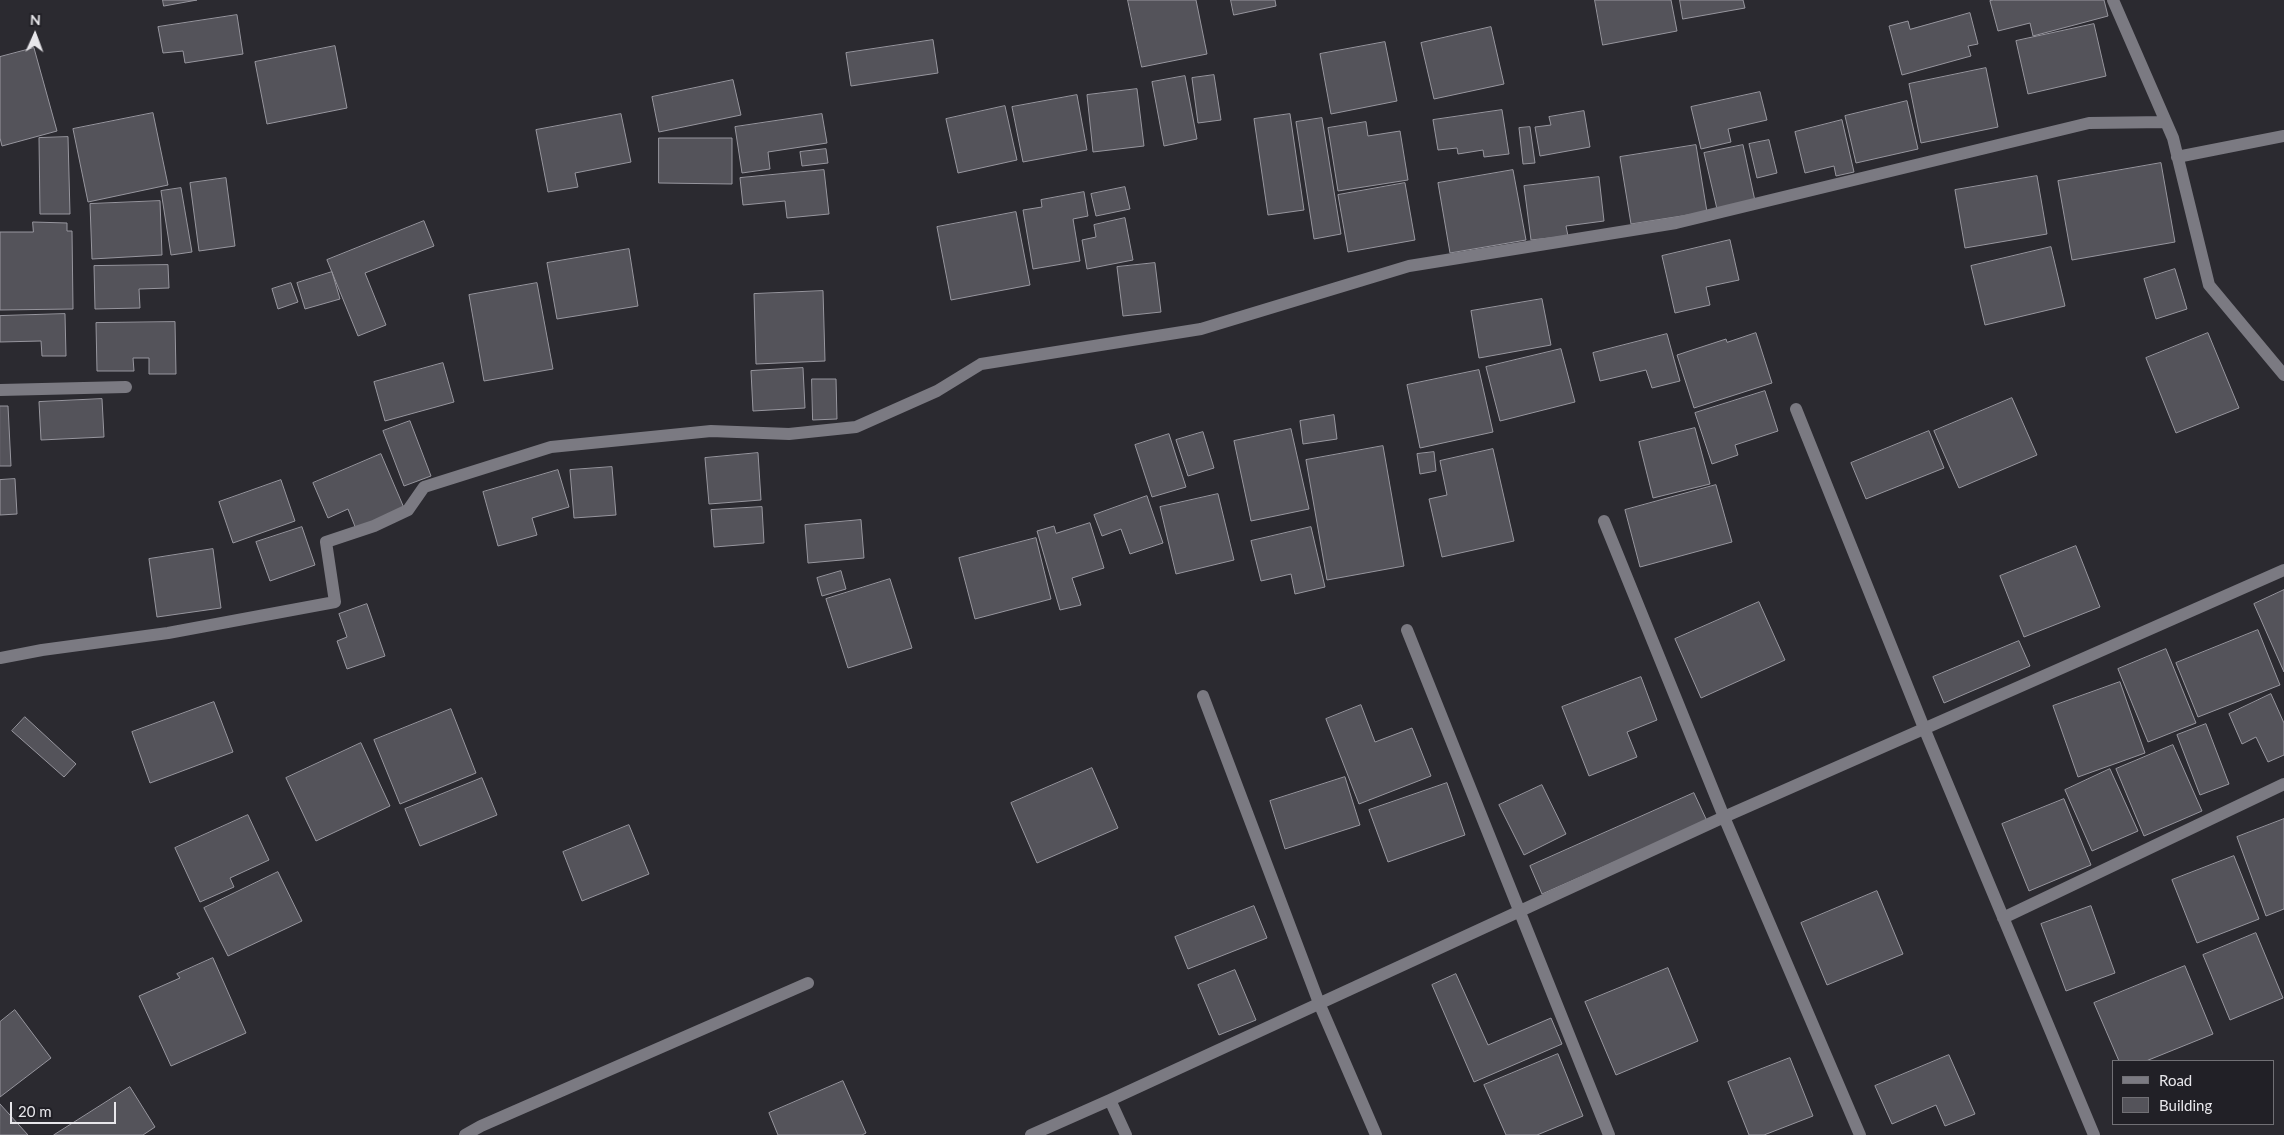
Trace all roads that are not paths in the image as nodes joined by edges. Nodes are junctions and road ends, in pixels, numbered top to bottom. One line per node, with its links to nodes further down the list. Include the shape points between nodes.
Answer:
1 (2113, 0): 2 (street)
2 (2166, 122): 4 (street); 12 (street, via 2089,123 1676,223 1409,266 1200,329 981,364 937,391 856,428 789,434 710,431 551,447 424,487 408,510 374,526 326,542 335,602 168,633)
3 (2284, 136): 4 (street)
4 (2178, 157): 5 (street, via 2209,285)
5 (2284, 374)
6 (126, 387): 7 (street)
7 (0, 390)
8 (1796, 409): 14 (street)
9 (1604, 521): 16 (street)
10 (2284, 570): 14 (street)
11 (1407, 630): 17 (street)
12 (0, 658)
13 (1203, 696): 20 (street)
14 (1924, 728): 16 (street); 18 (street)
15 (2284, 784): 18 (street)
16 (1724, 817): 17 (street); 27 (street)
17 (1519, 911): 20 (street); 26 (street)
18 (2003, 918): 28 (street)
19 (808, 982): 22 (street)
20 (1319, 1003): 21 (street); 25 (street)
21 (1110, 1100): 23 (street); 24 (street)
22 (465, 1135)
23 (1030, 1135)
24 (1126, 1135)
25 (1376, 1135)
26 (1609, 1135)
27 (1860, 1135)
28 (2094, 1135)

